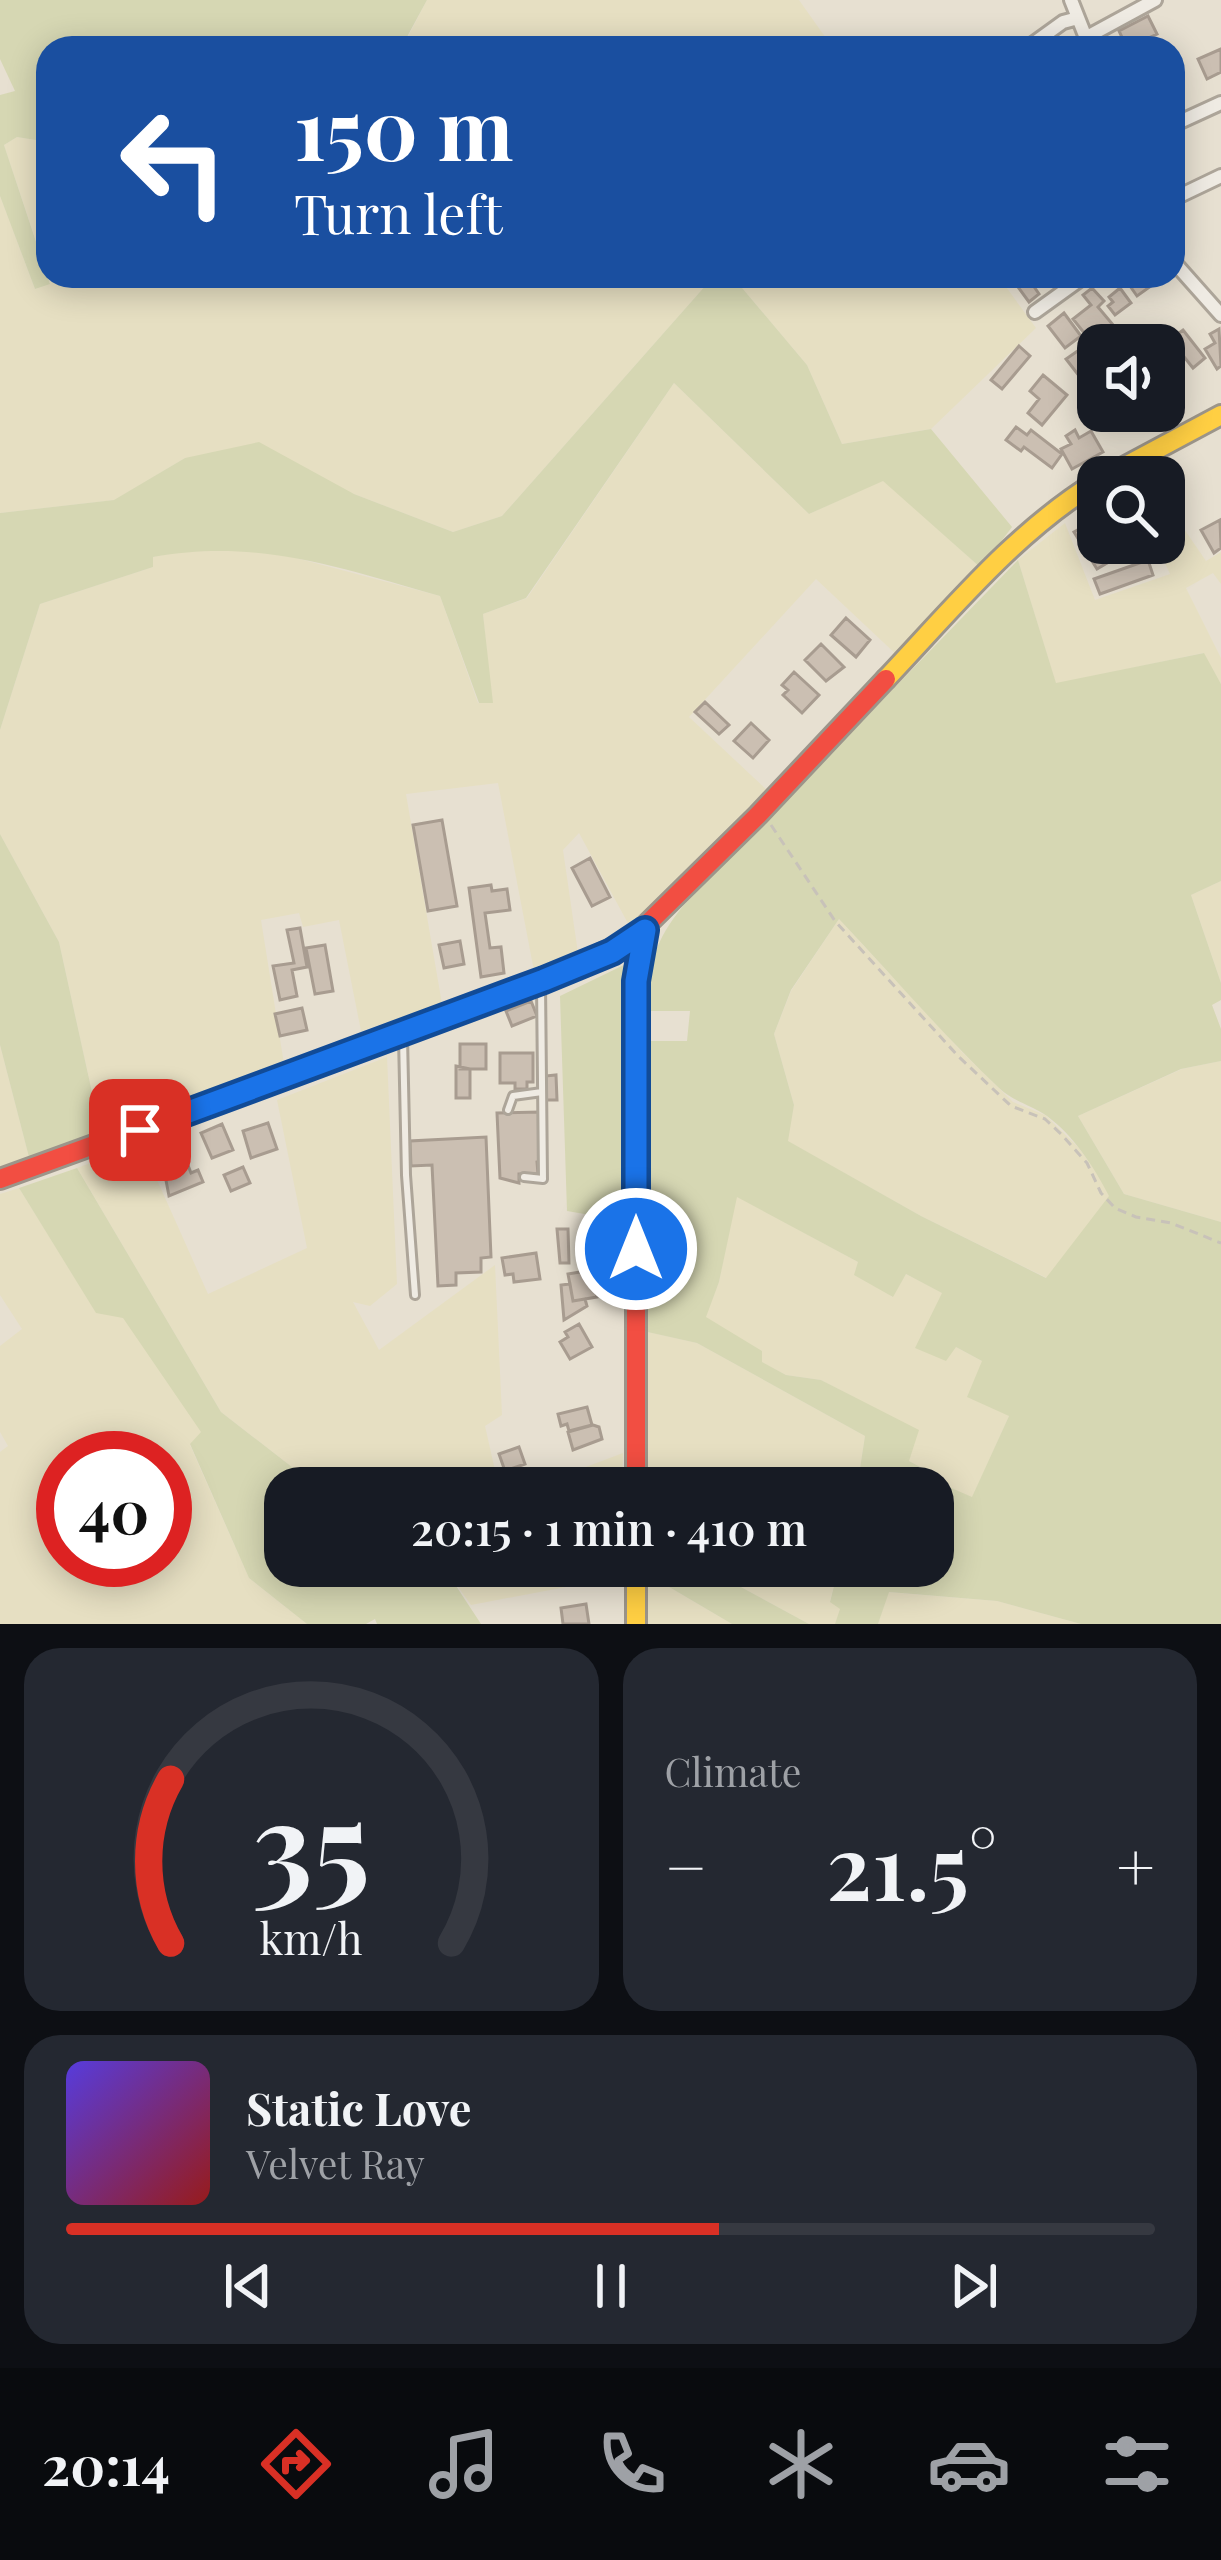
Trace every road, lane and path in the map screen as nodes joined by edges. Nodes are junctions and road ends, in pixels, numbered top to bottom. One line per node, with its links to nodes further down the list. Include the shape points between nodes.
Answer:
1 (1071, 0): 3 (street)
2 (1155, 0): 6 (street)
3 (1078, 18): 4 (street); 5 (street)
4 (1044, 36)
5 (1085, 36)
6 (1099, 36)
7 (1221, 103): 8 (street)
8 (1185, 120)
9 (1221, 176): 10 (street)
10 (1185, 193)
11 (1185, 274): 14 (street)
12 (1068, 288): 13 (street)
13 (1035, 312)
14 (1221, 315)
15 (1221, 415): 16 (main road)
16 (1144, 456)
17 (1077, 494): 18 (main road, via 1017,540)
18 (758, 815): 19 (main road); 26 (path, via 835,921 1011,1106 1060,1134 1114,1208)
19 (645, 930): 20 (main road); 28 (main road, via 636,981)
20 (542, 980): 21 (main road); 22 (lane)
21 (403, 1034): 25 (main road); 27 (lane)
22 (542, 1091): 23 (lane, via 513,1096); 24 (lane, via 544,1179)
23 (508, 1110)
24 (524, 1178)
25 (0, 1179)
26 (1221, 1243)
27 (415, 1295)
28 (636, 1467)
29 (636, 1587): 30 (main road)
30 (636, 1624)

